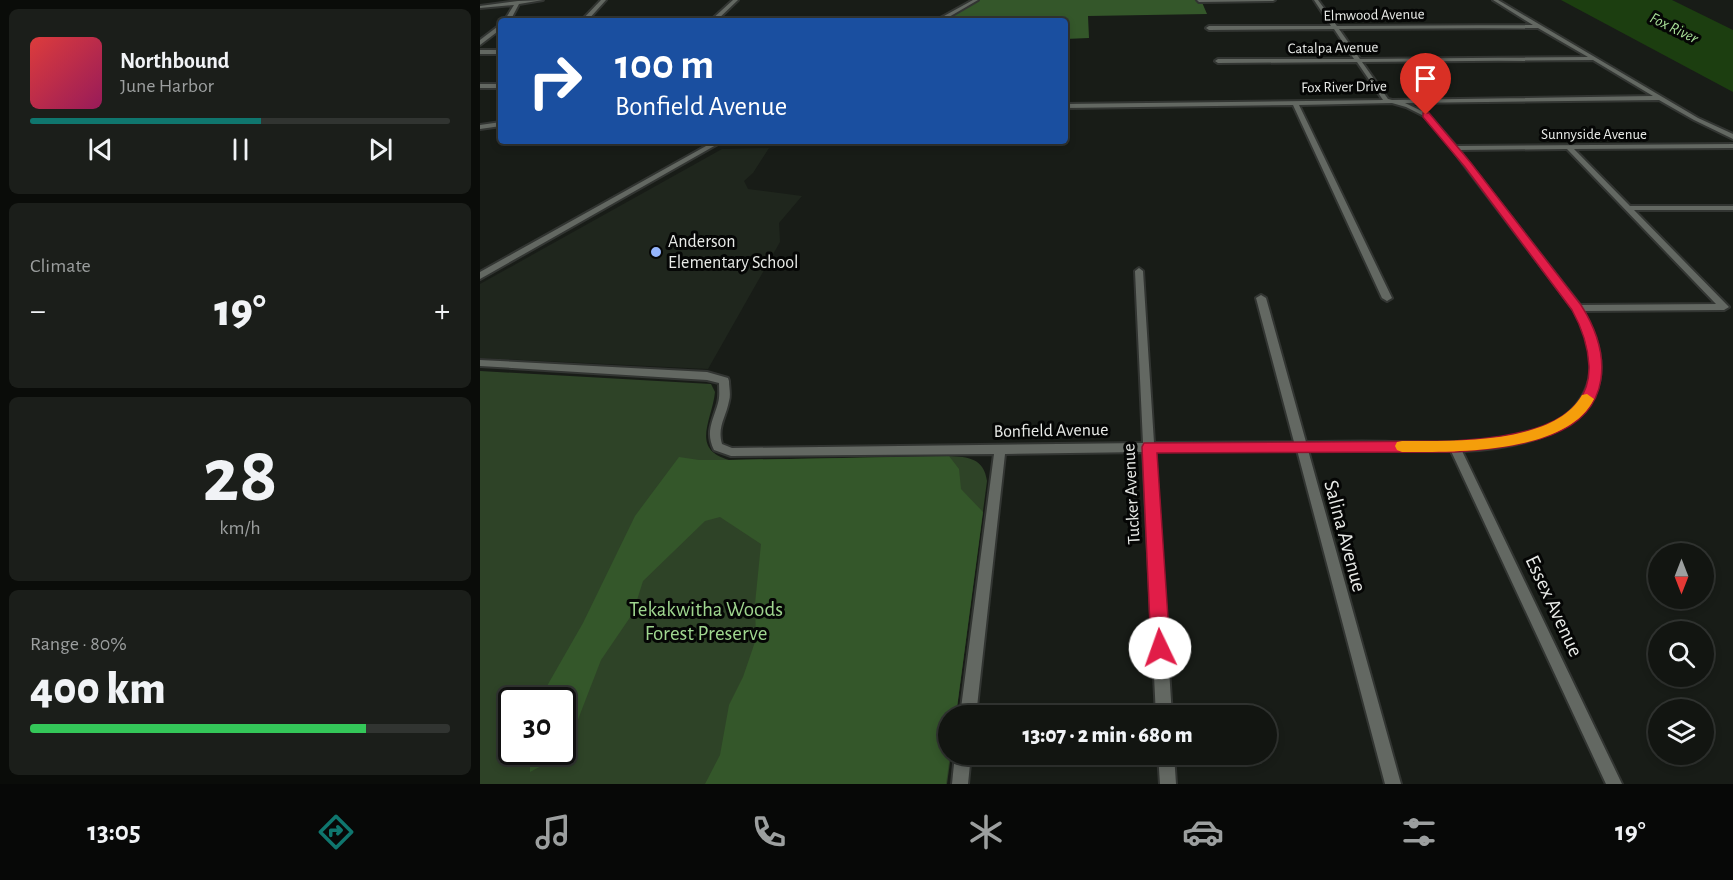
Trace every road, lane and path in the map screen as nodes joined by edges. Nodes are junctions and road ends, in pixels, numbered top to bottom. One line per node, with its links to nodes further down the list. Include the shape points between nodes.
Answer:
1 (541, 0): 9 (street)
2 (604, 0): 12 (street)
3 (736, 0): 13 (street)
4 (976, 0): 14 (street)
5 (1273, 0): 8 (street)
6 (1316, 0): 18 (street)
7 (1496, 0): 15 (street)
8 (1199, 1)
9 (518, 2): 10 (street); 11 (street)
10 (480, 7)
11 (509, 18)
12 (587, 18)
13 (716, 18)
14 (943, 18)
15 (1538, 26): 18 (street, Elmwood Avenue); 22 (street)
16 (498, 28): 19 (street)
17 (1209, 28): 18 (street, Elmwood Avenue)
18 (1336, 28): 23 (street)
19 (480, 43)
20 (480, 52): 21 (street)
21 (498, 52)
22 (1592, 58): 23 (street, Catalpa Avenue); 27 (street)
23 (1358, 59): 24 (street, Catalpa Avenue); 28 (street)
24 (1218, 61)
25 (480, 86): 26 (street)
26 (498, 86)
27 (1660, 98): 28 (street, Fox River Drive); 33 (street)
28 (1386, 100): 29 (street, Fox River Drive); 36 (street, Bonfield Avenue, via 1426,115)
29 (1295, 102): 30 (street, Fox River Drive); 43 (street)
30 (1068, 106)
31 (498, 124): 32 (street)
32 (480, 127)
33 (1733, 136)
34 (715, 144): 41 (street)
35 (1733, 146): 37 (street, Sunnyside Avenue)
36 (1454, 147): 37 (street, Sunnyside Avenue); 44 (street, Bonfield Avenue)
37 (1569, 148): 38 (street)
38 (1630, 208): 39 (street); 44 (street, via 1724,307)
39 (1733, 208)
40 (1138, 271): 47 (street, Tucker Avenue)
41 (480, 276)
42 (1261, 298): 46 (street, Salina Avenue)
43 (1387, 298)
44 (1577, 308): 48 (street, Bonfield Avenue, via 1588,327 1595,353 1596,379 1584,405 1547,431 1502,442)
45 (480, 363): 49 (street, Bonfield Avenue, via 707,376 724,381 725,399 713,437 718,447 731,452)
46 (1301, 446): 47 (street, Bonfield Avenue); 48 (street, Bonfield Avenue); 56 (street, Salina Avenue)
47 (1149, 447): 49 (street, Bonfield Avenue); 51 (street, Tucker Avenue)
48 (1455, 447): 57 (street, Essex Avenue)
49 (1000, 449): 50 (street)
50 (969, 705)
51 (1163, 705)
52 (962, 765): 54 (street)
53 (1167, 765): 55 (street)
54 (960, 784)
55 (1168, 784)
56 (1393, 784)
57 (1614, 784)

